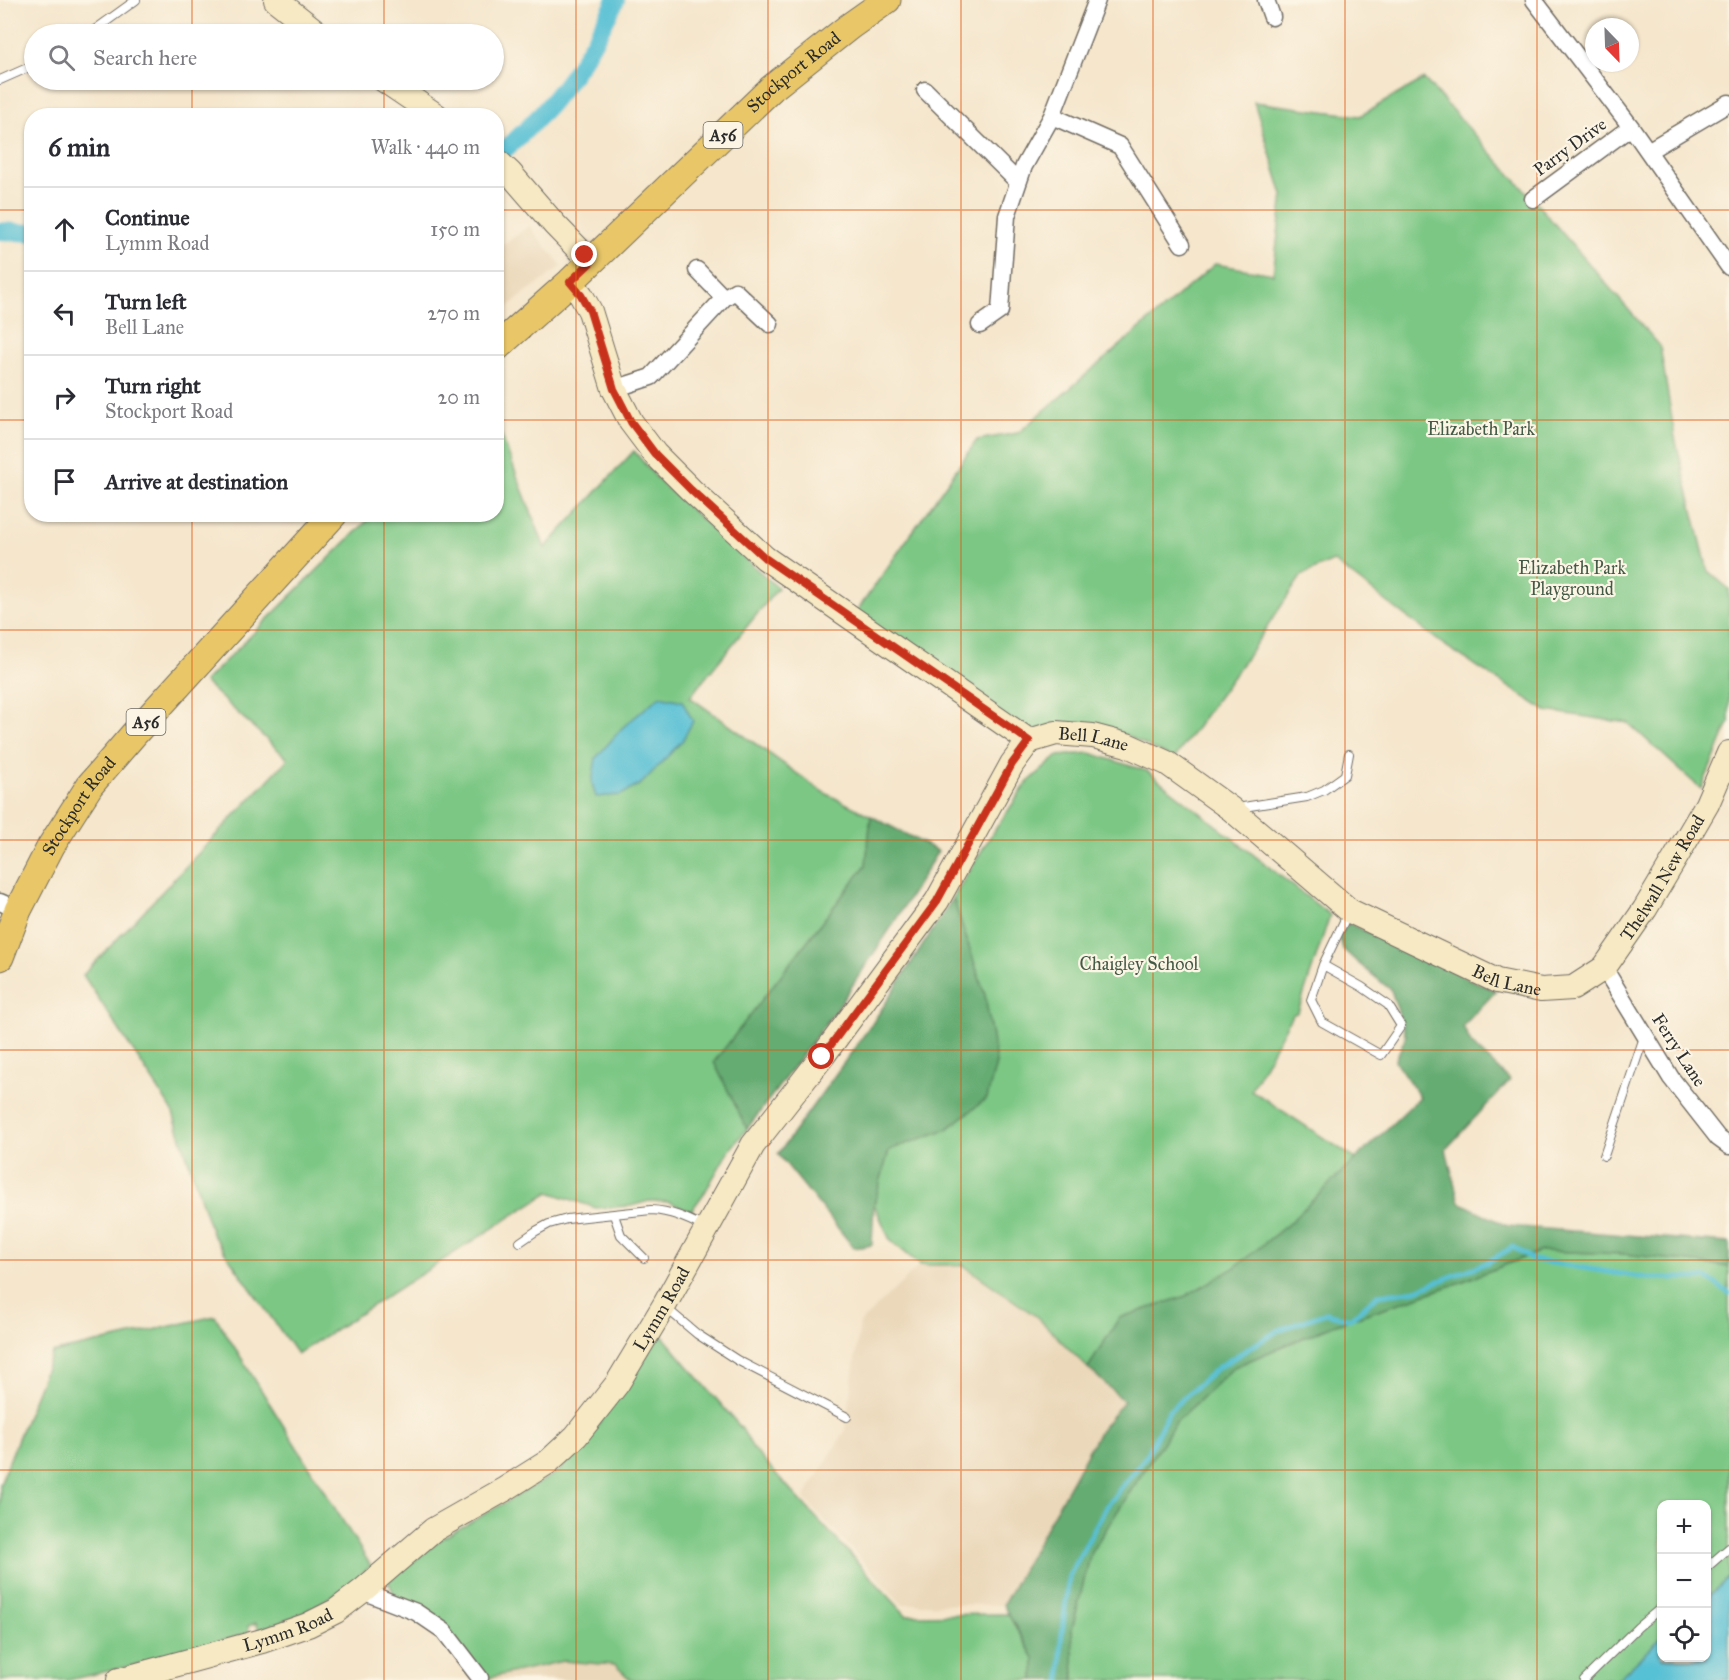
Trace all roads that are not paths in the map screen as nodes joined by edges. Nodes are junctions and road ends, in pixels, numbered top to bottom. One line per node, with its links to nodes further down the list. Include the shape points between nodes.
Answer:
1 (136, 0): 8 (lane)
2 (276, 0): 9 (main road)
3 (887, 0): 23 (main road, Stockport Road / A56, via 771,88)
4 (1097, 0): 16 (street)
5 (1266, 0): 7 (street)
6 (1534, 0): 17 (street)
7 (1272, 17)
8 (103, 24)
9 (306, 24)
10 (24, 69): 11 (lane)
11 (0, 80)
12 (399, 90): 15 (main road)
13 (925, 90): 20 (street)
14 (1729, 104): 18 (street)
15 (425, 108)
16 (1052, 116): 20 (street); 22 (street, via 1120,146)
17 (1631, 127): 18 (street); 21 (street, Parry Drive)
18 (1648, 151): 24 (street)
19 (504, 167): 23 (main road)
20 (1018, 182): 29 (street, via 1007,216 1000,311)
21 (1533, 199)
22 (1182, 244)
23 (591, 262): 26 (main road, Stockport Road / A56)
24 (1729, 267)
25 (697, 270): 27 (street)
26 (570, 282): 30 (main road, Stockport Road / A56); 31 (main road, via 590,311)
27 (723, 298): 28 (street, via 735,291); 31 (street, via 651,376)
28 (770, 324)
29 (980, 325)
30 (504, 341)
31 (614, 389): 33 (main road, via 631,422 655,454 765,558)
32 (327, 522): 37 (main road, Stockport Road / A56, via 90,785)
33 (1029, 741): 36 (main road, Bell Lane, via 1056,733 1093,736 1126,745 1167,763); 46 (main road, Lymm Road, via 1012,764 937,901 753,1145)
34 (1729, 753): 41 (main road, Thelwall New Road, via 1707,804 1645,909)
35 (1349, 754): 36 (lane, via 1345,775 1324,790 1307,797)
36 (1231, 809): 38 (main road, Bell Lane)
37 (9, 906): 39 (main road, Stockport Road / A56)
38 (1350, 911): 40 (lane); 41 (main road, Bell Lane, via 1497,981 1540,990 1573,988)
39 (0, 957)
40 (1323, 965): 40 (lane, via 1311,1000 1322,1022 1381,1055 1401,1026 1388,1005)
41 (1604, 968): 42 (street, Ferry Lane)
42 (1645, 1034): 43 (street, Ferry Lane, via 1690,1104); 44 (lane)
43 (1729, 1146)
44 (1604, 1156)
45 (614, 1215): 46 (lane, via 663,1210); 47 (lane, via 558,1221); 48 (lane, via 621,1235)
46 (707, 1228): 49 (main road, Lymm Road)
47 (520, 1242)
48 (644, 1258)
49 (664, 1306): 50 (lane, via 737,1360); 53 (main road, Lymm Road, via 617,1384 576,1436 548,1462 433,1530)
50 (847, 1417)
51 (1729, 1548): 52 (lane)
52 (1711, 1564)
53 (362, 1591): 55 (street, via 416,1612 444,1631); 56 (main road, Lymm Road, via 336,1611 308,1625)
54 (1661, 1608): 57 (lane)
55 (480, 1678)
56 (119, 1680)
57 (1584, 1680)

